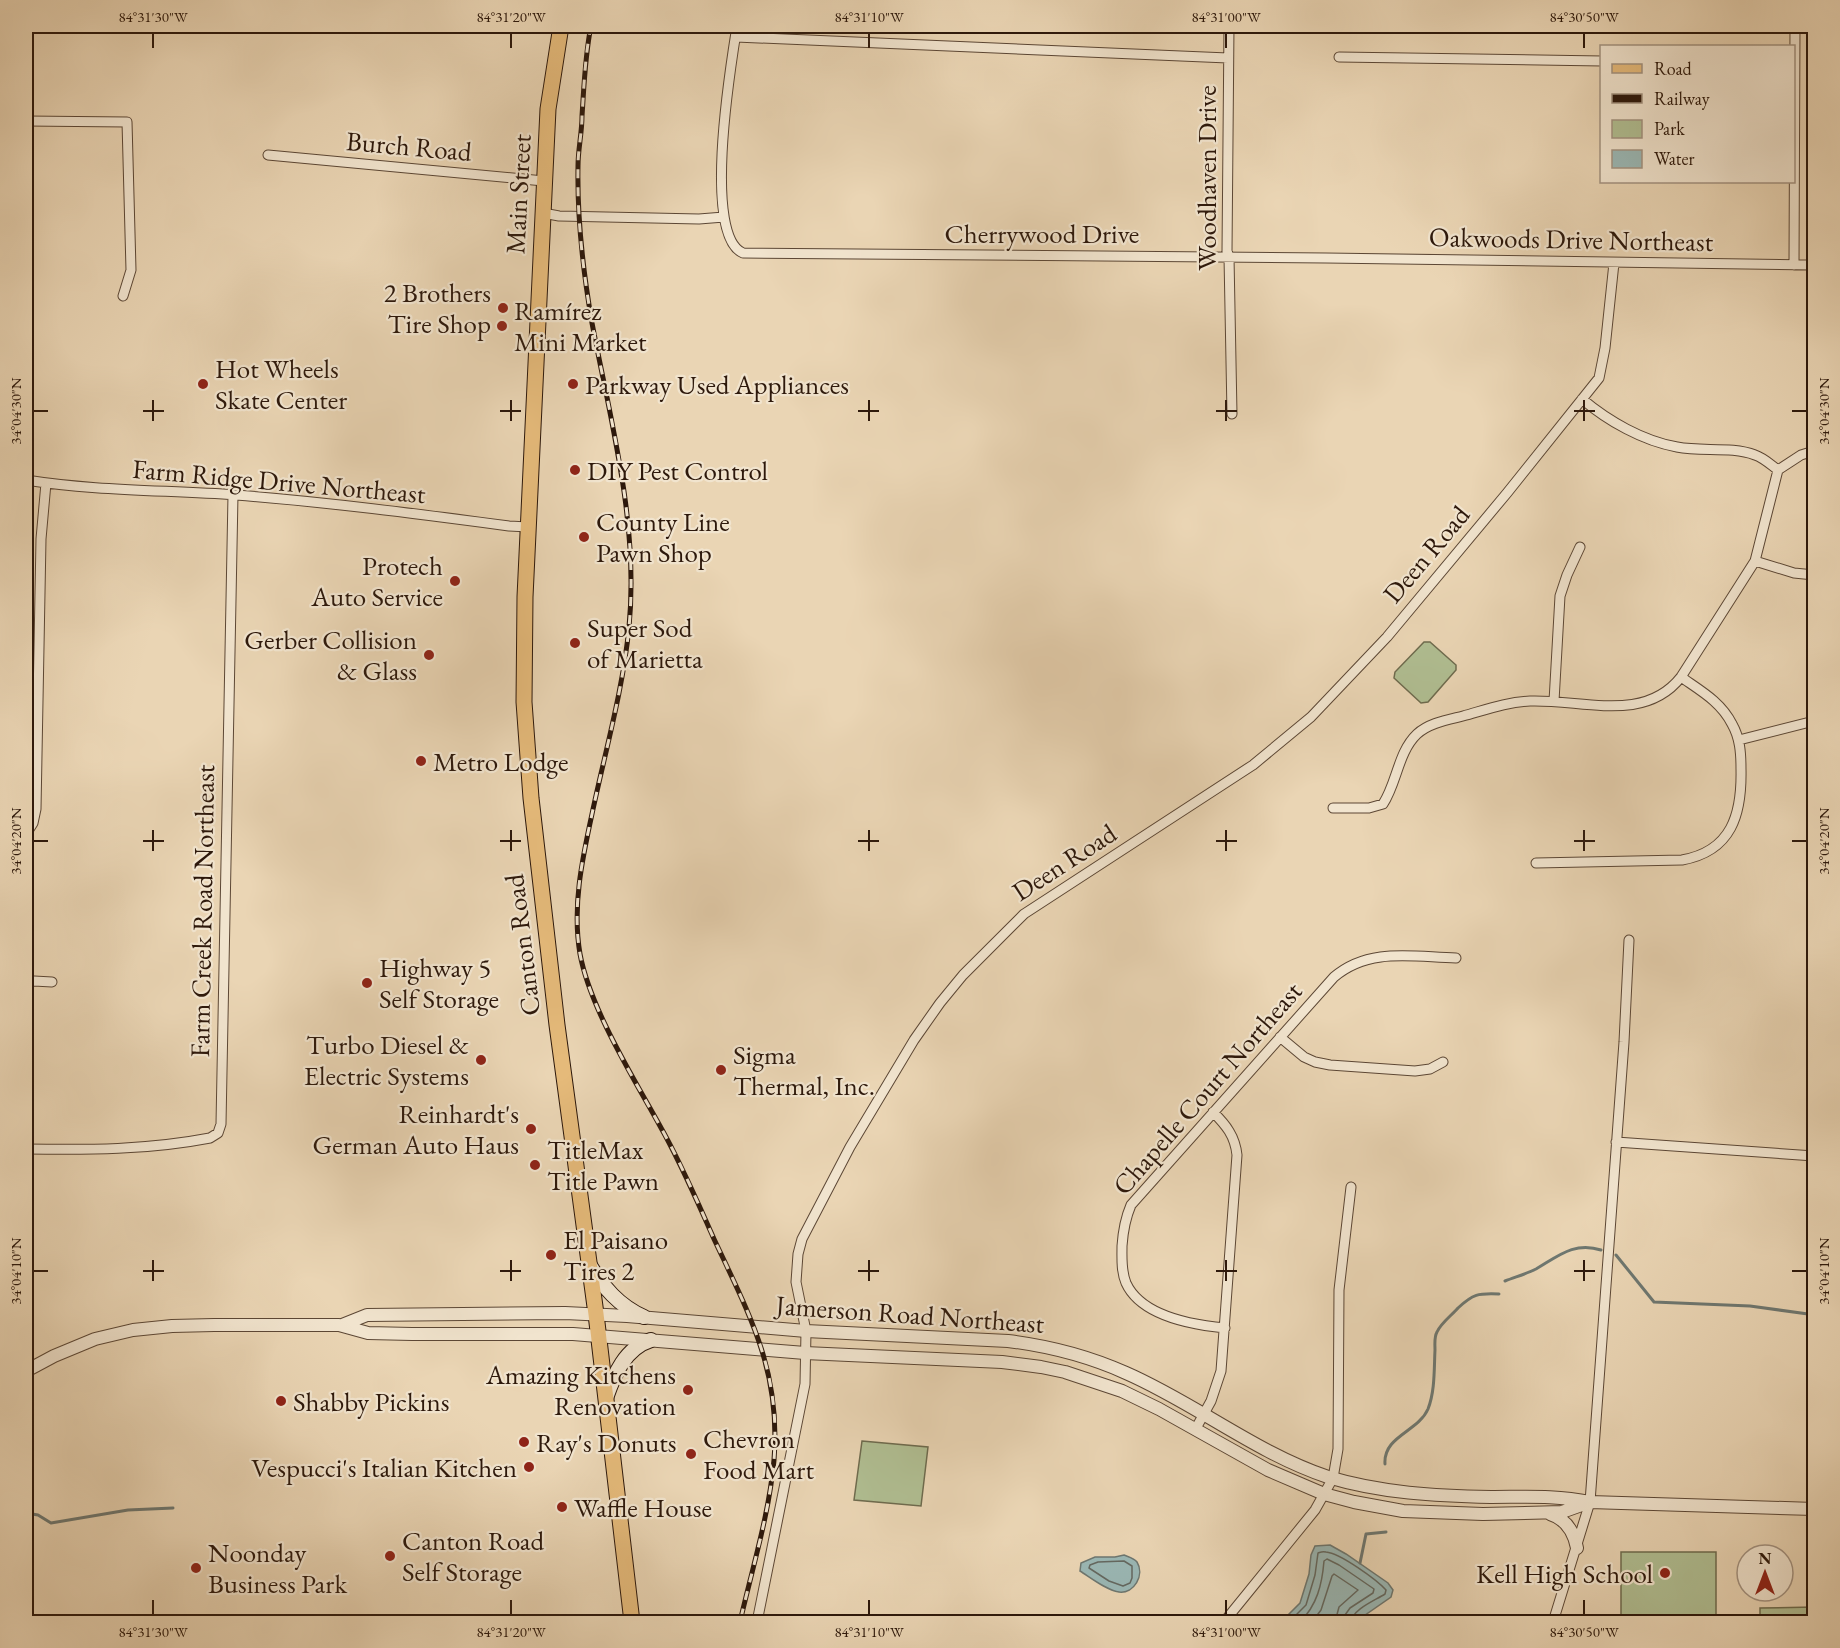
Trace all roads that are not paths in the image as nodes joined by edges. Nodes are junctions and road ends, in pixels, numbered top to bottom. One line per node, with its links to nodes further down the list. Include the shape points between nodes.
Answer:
1 (561, 26): 12 (main road, Main Street, via 548,109)
2 (738, 26): 5 (street)
3 (1229, 26): 8 (street, Woodhaven Drive)
4 (1795, 26): 6 (street)
5 (735, 37): 8 (street); 15 (street, via 722,159)
6 (1794, 45)
7 (1338, 57): 9 (street)
8 (1228, 58): 16 (street, Woodhaven Drive)
9 (1600, 61)
10 (26, 121): 21 (street, via 127,122 131,270)
11 (268, 155): 12 (street, Burch Road)
12 (544, 181): 14 (main road, Main Street)
13 (1794, 183): 19 (street)
14 (543, 213): 15 (street); 22 (main road, Main Street)
15 (724, 218): 16 (street, Cherrywood Drive, via 738,251 758,254)
16 (1229, 257): 17 (street, Cherrywood Drive); 24 (street, Woodhaven Drive)
17 (1326, 258): 18 (street, Oakwoods Drive Northeast)
18 (1614, 263): 19 (street, Oakwoods Drive Northeast); 23 (street, Deen Road, via 1601,371)
19 (1794, 265): 20 (street, Oakwoods Drive Northeast)
20 (1815, 265)
21 (123, 296)
22 (536, 365): 30 (main road, Canton Road)
23 (1582, 399): 26 (street, via 1650,440 1678,447 1746,452); 57 (street, Deen Road, via 1388,636 1313,716 1253,765 1024,914 963,975 914,1040 850,1147 802,1239 796,1282)
24 (1232, 414)
25 (1815, 451): 26 (street)
26 (1778, 470): 32 (street)
27 (26, 480): 28 (street, Farm Ridge Drive Northeast)
28 (46, 483): 29 (street, Farm Ridge Drive Northeast); 39 (street, via 40,539 36,809)
29 (232, 495): 30 (street, Farm Ridge Drive Northeast); 49 (street, Farm Creek Road Northeast, via 221,1124 218,1133 210,1138 143,1148)
30 (528, 527): 52 (main road, Canton Road, via 523,658 525,728 550,973)
31 (1580, 547): 35 (street, via 1560,596)
32 (1755, 561): 33 (street); 34 (street)
33 (1815, 575)
34 (1681, 677): 35 (street, via 1667,693 1638,705); 37 (street, via 1722,707)
35 (1554, 701): 38 (street, via 1508,704 1432,724 1409,744 1392,791 1383,804)
36 (1815, 721): 37 (street)
37 (1739, 740): 40 (street, via 1739,810 1722,839 1705,853 1669,861)
38 (1333, 808)
39 (26, 834)
40 (1536, 862)
41 (1629, 940): 48 (street)
42 (1456, 958): 45 (street, Chapelle Court Northeast, via 1384,956 1356,962 1334,977)
43 (52, 982): 44 (street)
44 (26, 983)
45 (1280, 1037): 46 (street, via 1304,1057 1330,1065 1415,1071); 47 (street, Chapelle Court Northeast)
46 (1443, 1062)
47 (1213, 1112): 56 (street, via 1229,1129 1237,1155); 56 (street, Chapelle Court Northeast, via 1131,1205 1124,1228 1122,1259 1126,1282 1148,1306 1185,1320)
48 (1616, 1142): 50 (street); 67 (street)
49 (26, 1149)
50 (1815, 1156)
51 (1351, 1187): 65 (street, via 1339,1290 1338,1449)
52 (589, 1264): 53 (main road, Canton Road); 54 (main road, via 612,1296)
53 (596, 1314): 54 (street, Jamerson Road Northeast); 55 (street, Jamerson Road Northeast, via 367,1315); 58 (main road, Canton Road)
54 (644, 1317): 57 (street, Jamerson Road Northeast)
55 (342, 1325): 58 (street, Jamerson Road Northeast, via 368,1333); 61 (street, Jamerson Road Northeast, via 133,1330 95,1339)
56 (1225, 1328): 63 (street, via 1221,1371)
57 (806, 1331): 60 (street, Deen Road); 63 (street, Jamerson Road Northeast, via 1045,1346 1119,1370)
58 (599, 1336): 59 (street, Jamerson Road Northeast); 62 (main road, Canton Road)
59 (651, 1340): 60 (street, Jamerson Road Northeast); 62 (main road, via 637,1347 622,1363)
60 (805, 1353): 64 (street, Jamerson Road Northeast, via 1041,1366 1122,1391); 72 (street, Deen Road, via 805,1384)
61 (26, 1371)
62 (606, 1398): 71 (main road, Canton Road)
63 (1204, 1414): 64 (street); 65 (street, Jamerson Road Northeast, via 1293,1463)
64 (1195, 1430): 66 (street, Jamerson Road Northeast, via 1268,1470)
65 (1333, 1478): 66 (street); 67 (street, Jamerson Road Northeast, via 1427,1495 1562,1496)
66 (1324, 1494): 69 (street, Jamerson Road Northeast, via 1403,1511); 73 (street)
67 (1590, 1502): 68 (street, Jamerson Road Northeast); 69 (street, Jamerson Road Northeast); 70 (street)
68 (1815, 1509)
69 (1546, 1513): 70 (street, via 1564,1522)
70 (1577, 1548): 74 (street)
71 (632, 1623)
72 (757, 1623)
73 (1224, 1623)
74 (1553, 1623)

